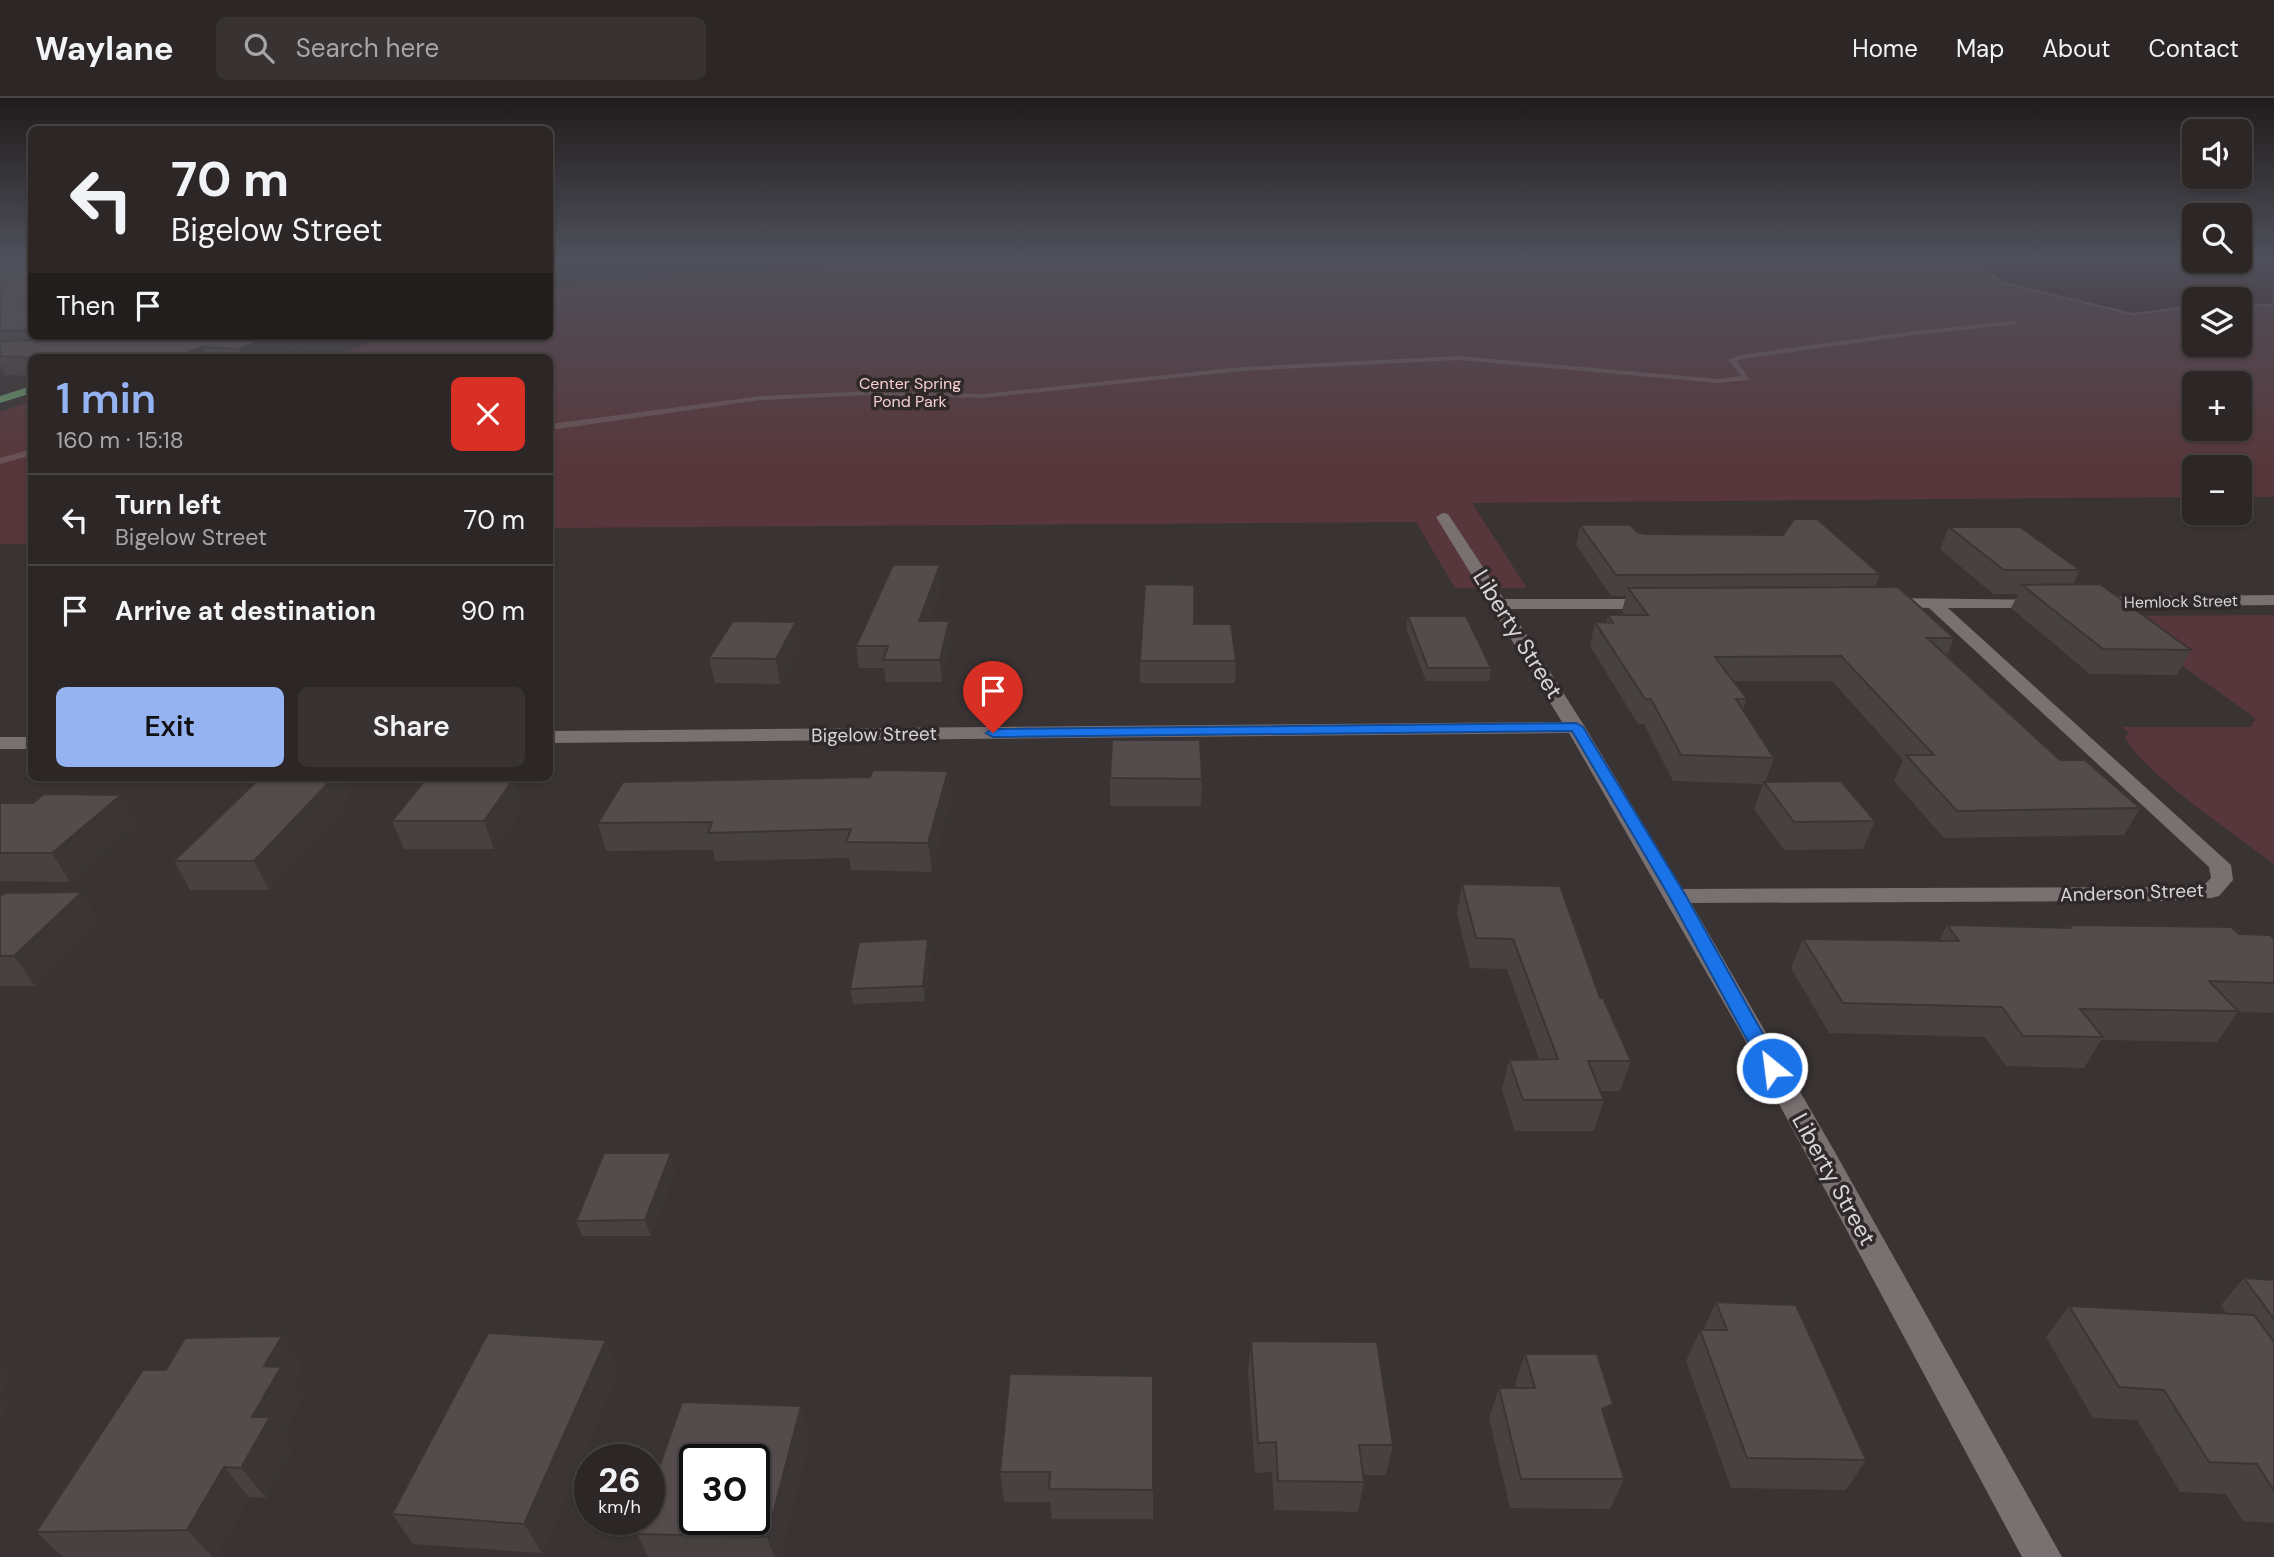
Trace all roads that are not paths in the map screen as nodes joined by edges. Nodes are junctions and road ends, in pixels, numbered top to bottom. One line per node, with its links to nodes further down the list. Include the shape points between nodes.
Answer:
1 (28, 390): 2 (main road)
2 (0, 400)
3 (1443, 517): 9 (street, Liberty Street)
4 (2274, 600): 5 (street, Hemlock Street)
5 (2087, 602)
6 (1877, 603): 7 (street)
7 (1933, 603): 8 (street); 15 (street, Anderson Street, via 2220,865 2222,880 2211,891 2161,894)
8 (2060, 603)
9 (1500, 604): 10 (street); 11 (street, Liberty Street)
10 (1668, 604)
11 (1576, 727): 12 (street, Bigelow Street); 15 (street, Liberty Street)
12 (553, 737)
13 (0, 743): 14 (street)
14 (28, 743)
15 (1677, 896): 16 (street, Liberty Street)
16 (2043, 1557)

